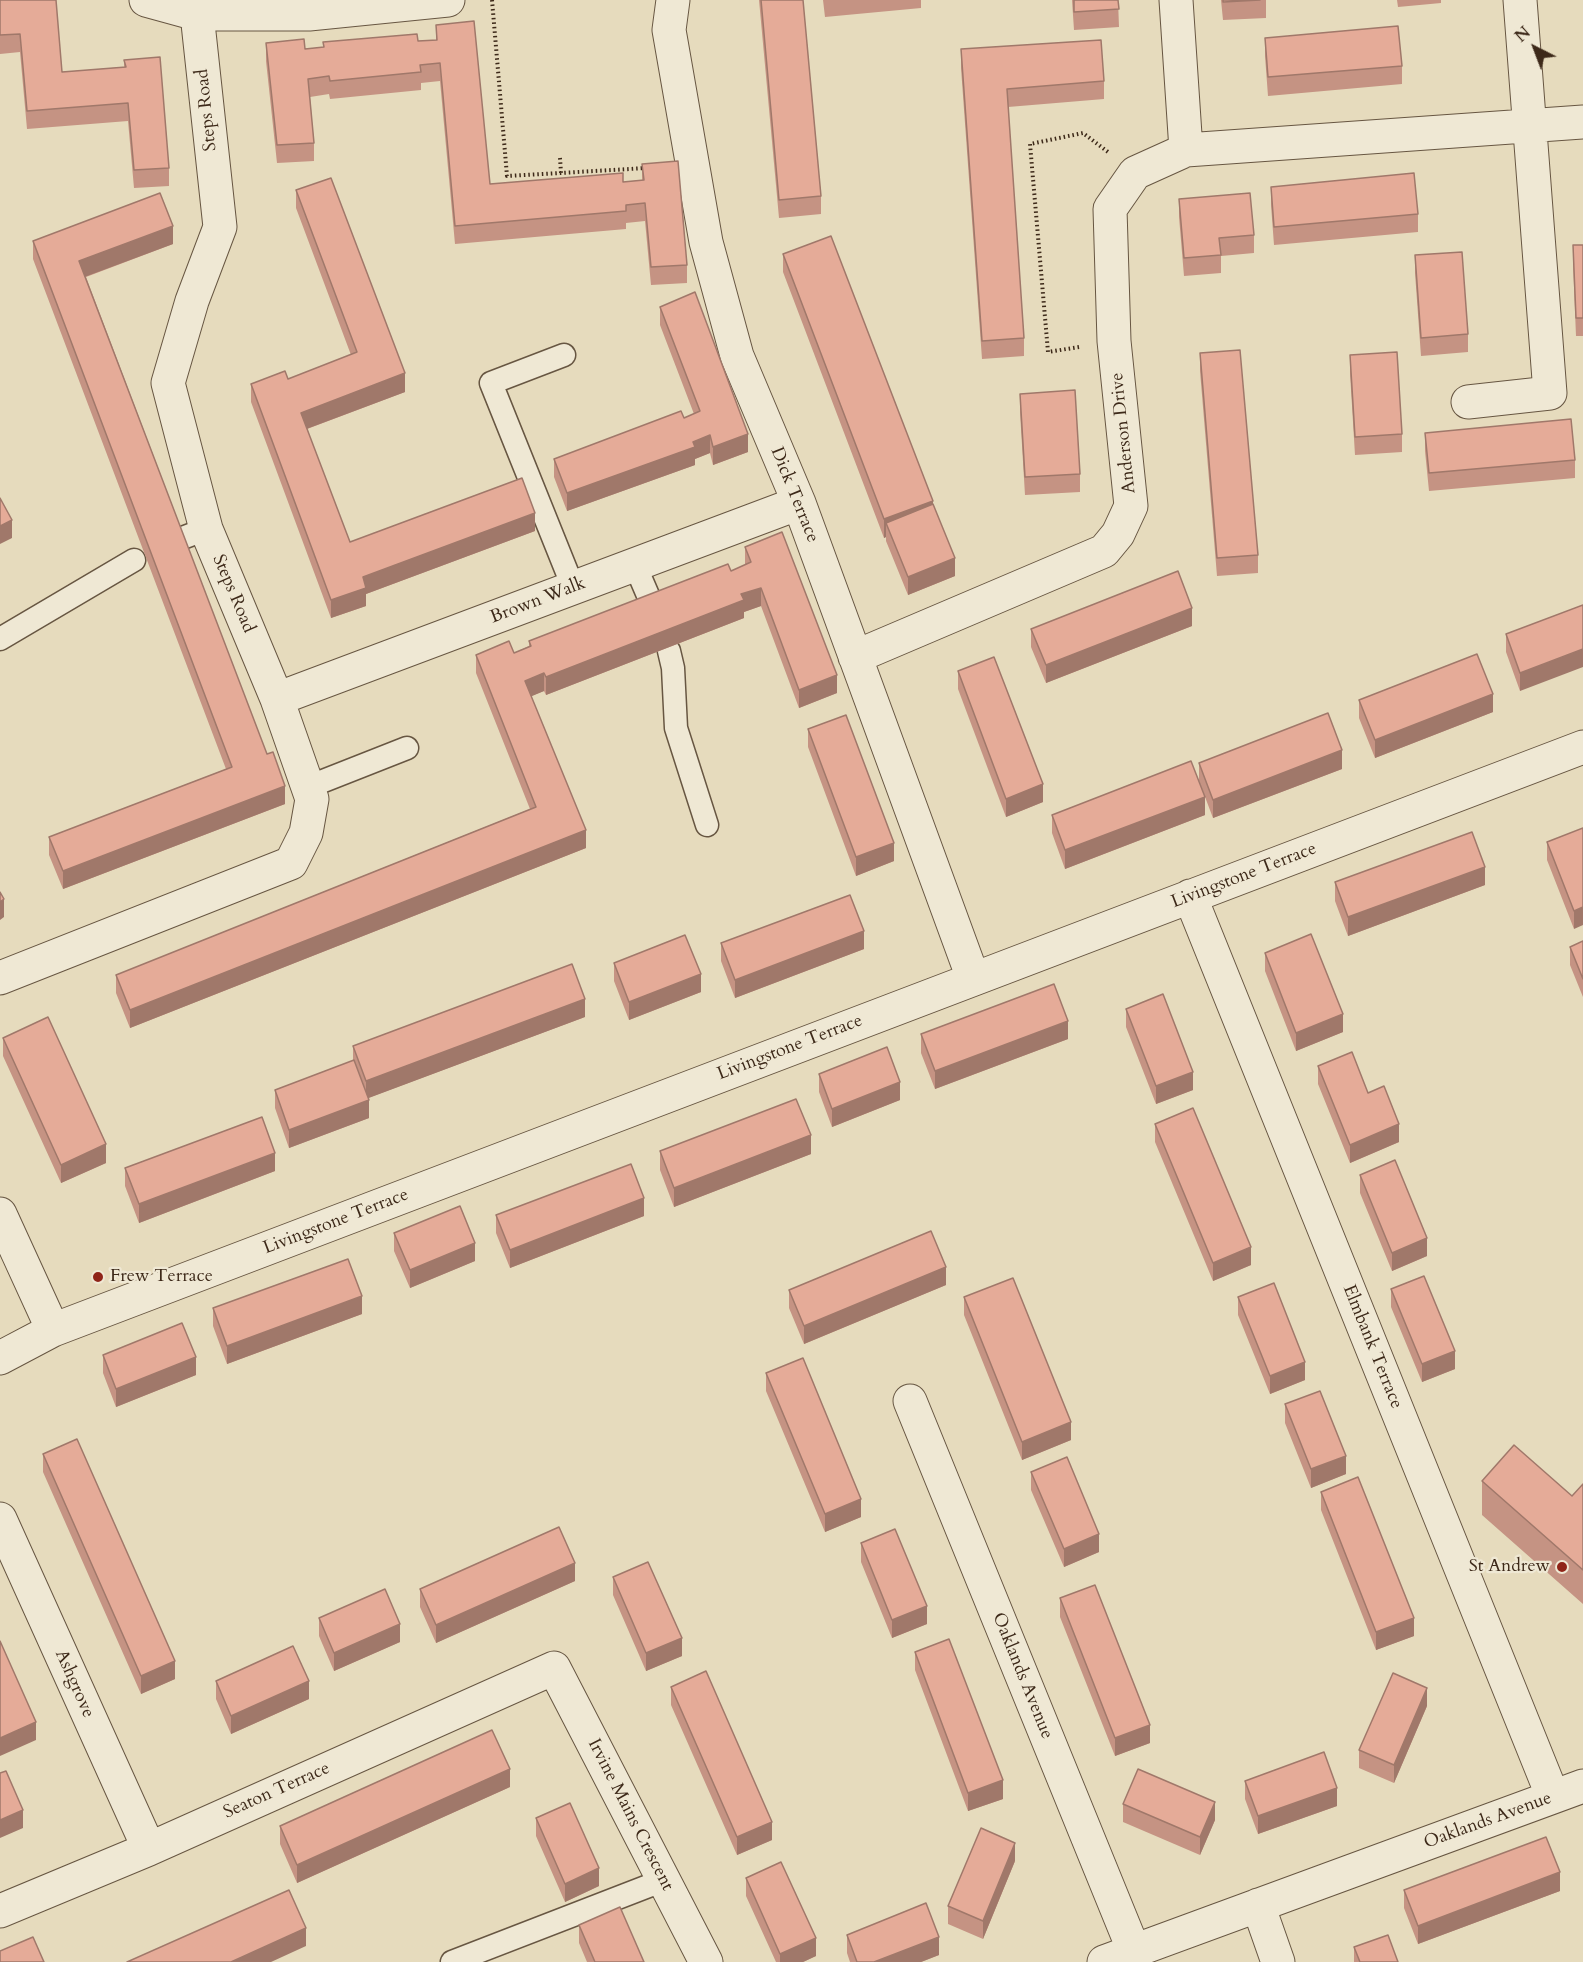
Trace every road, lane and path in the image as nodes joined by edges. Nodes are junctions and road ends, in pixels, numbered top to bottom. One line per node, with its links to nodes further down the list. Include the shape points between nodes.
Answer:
1 (146, 0): 7 (street)
2 (448, 0): 7 (street, via 309,14)
3 (492, 0): 13 (path, via 507,176)
4 (673, 0): 12 (street, Dick Terrace, via 669,30)
5 (1176, 0): 10 (street)
6 (1520, 0): 9 (street)
7 (197, 14): 26 (street, Steps Road, via 220,227 192,301 168,383 195,533)
8 (1583, 122): 9 (street)
9 (1528, 125): 10 (street); 17 (street, via 1550,393)
10 (1186, 150): 14 (street)
11 (560, 158): 13 (path)
12 (693, 165): 13 (path); 18 (street, Dick Terrace, via 706,242 737,356)
13 (561, 173)
14 (1135, 173): 15 (street, Anderson Drive, via 1110,210); 15 (path, via 1083,133 1030,144 1048,352)
15 (1114, 341): 25 (street, Anderson Drive, via 1131,506 1118,534 1104,550)
16 (564, 355): 21 (lane, via 490,383)
17 (1468, 402)
18 (799, 503): 20 (street, Brown Walk); 25 (street, Dick Terrace)
19 (134, 560): 23 (lane)
20 (635, 565): 21 (street, Brown Walk); 22 (lane)
21 (573, 587): 26 (street, Brown Walk)
22 (653, 607)
23 (0, 639)
24 (669, 651): 30 (lane, via 676,728)
25 (855, 657): 33 (street, Dick Terrace)
26 (277, 699): 29 (street, Steps Road)
27 (1583, 747): 31 (street, Livingstone Terrace)
28 (407, 748): 29 (lane)
29 (308, 787): 32 (street, Steps Road, via 312,799 306,832 291,862)
30 (707, 825)
31 (1190, 896): 33 (street, Livingstone Terrace); 41 (street, Elmbank Terrace)
32 (0, 978)
33 (973, 978): 35 (street, Livingstone Terrace)
34 (0, 1215): 35 (street)
35 (53, 1330): 36 (street, Livingstone Terrace)
36 (0, 1358)
37 (910, 1401): 46 (street, Oaklands Avenue)
38 (0, 1519): 42 (street, Ashgrove)
39 (554, 1668): 42 (street, Seaton Terrace); 43 (street, Irvine Mains Crescent)
40 (1583, 1786): 41 (street, Oaklands Avenue)
41 (1553, 1797): 44 (street, Oaklands Avenue)
42 (149, 1849): 45 (street, Seaton Terrace)
43 (664, 1880): 47 (lane); 48 (street, Irvine Mains Crescent)
44 (1258, 1905): 46 (street, Oaklands Avenue); 50 (street)
45 (0, 1911)
46 (1134, 1951): 49 (street, Oaklands Avenue)
47 (452, 1962)
48 (706, 1962)
49 (1104, 1962)
50 (1278, 1962)

